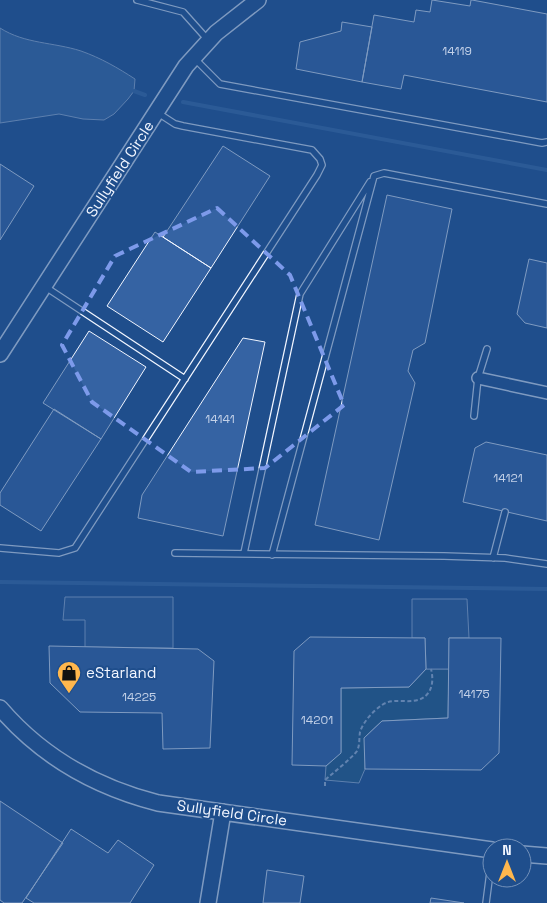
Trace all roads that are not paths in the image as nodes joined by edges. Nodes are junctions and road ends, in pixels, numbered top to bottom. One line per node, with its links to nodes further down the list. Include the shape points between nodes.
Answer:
1 (137, 0): 3 (lane, via 183,12)
2 (258, 0): 3 (street, Sullyfield Circle)
3 (208, 40): 4 (street, Sullyfield Circle)
4 (193, 57): 5 (street, Sullyfield Circle); 6 (lane, via 220,84)
5 (156, 111): 9 (street, Sullyfield Circle); 13 (lane, via 175,124 312,150 322,165)
6 (547, 142)
7 (374, 176): 8 (lane, via 384,173); 19 (lane, via 300,294); 20 (lane)
8 (547, 204)
9 (44, 286): 11 (street, Sullyfield Circle); 13 (lane)
10 (487, 349): 12 (lane)
11 (0, 354)
12 (478, 378): 14 (street); 15 (lane)
13 (185, 379): 17 (lane, via 76,548 59,553)
14 (547, 393)
15 (474, 416)
16 (505, 512): 21 (lane)
17 (0, 548)
18 (175, 553): 19 (lane)
19 (244, 553): 20 (lane)
20 (272, 555): 21 (lane)
21 (493, 558): 22 (lane)
22 (547, 564)
23 (0, 708): 24 (street, Sullyfield Circle, via 52,757 103,786 158,803)
24 (222, 812): 25 (street, Sullyfield Circle); 29 (street)
25 (482, 849)
26 (532, 855): 27 (street)
27 (547, 856)
28 (488, 888): 30 (lane)
29 (208, 903)
30 (486, 903)

